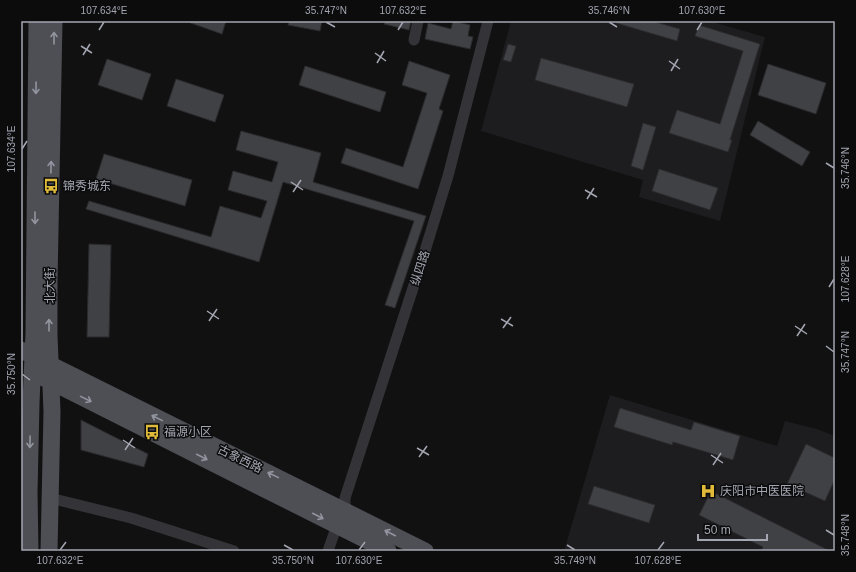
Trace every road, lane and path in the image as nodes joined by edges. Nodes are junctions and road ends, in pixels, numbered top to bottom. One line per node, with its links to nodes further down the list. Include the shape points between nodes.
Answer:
1 (37, 21): 7 (main road, 北大街, one-way to 7)
2 (54, 21): 8 (main road, 北大街, one-way to 2)
3 (418, 21): 6 (street)
4 (483, 21): 11 (street, 纵四路, via 443,175 419,253 341,495 336,501)
5 (488, 21): 12 (street, 纵四路, via 448,176 345,498)
6 (414, 40)
7 (27, 361): 8 (main road, 古象西路); 9 (main road, 古象西路); 13 (main road, 北大街, one-way to 13)
8 (50, 364): 9 (main road, 北大街); 11 (main road, 古象西路, one-way to 8)
9 (51, 382): 10 (main road, 北大街); 12 (main road, 古象西路, one-way to 12)
10 (50, 498): 14 (main road, 北大街); 15 (street, via 131,518)
11 (328, 502): 12 (main road, 古象西路)
12 (343, 519): 16 (street); 17 (main road, 古象西路); 18 (main road, 古象西路, one-way to 12)
13 (30, 551)
14 (49, 551)
15 (234, 551)
16 (328, 551)
17 (388, 551)
18 (425, 551)

